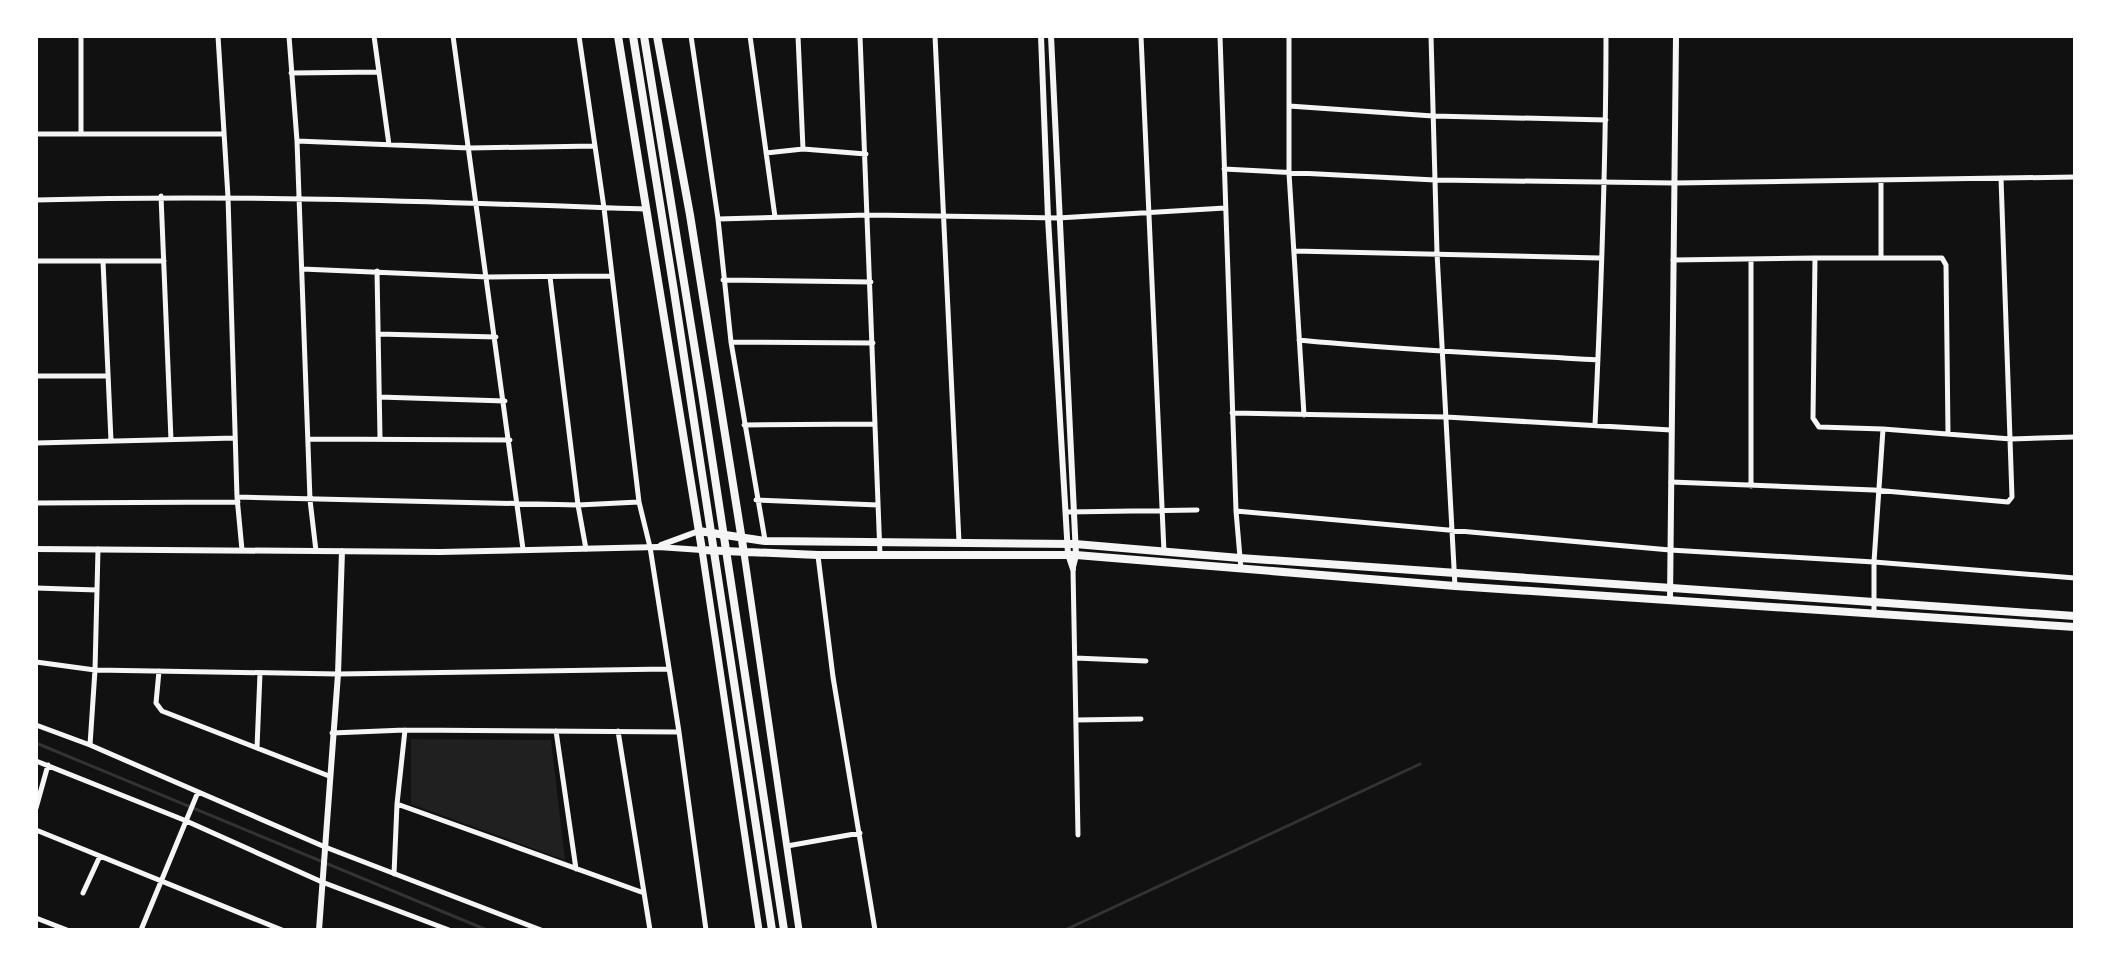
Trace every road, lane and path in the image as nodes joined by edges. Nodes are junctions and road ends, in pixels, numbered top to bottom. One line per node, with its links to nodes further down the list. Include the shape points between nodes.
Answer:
1 (81, 36): 29 (street)
2 (218, 36): 31 (street)
3 (289, 36): 25 (street)
4 (374, 36): 24 (street)
5 (453, 36): 35 (street)
6 (579, 36): 34 (street)
7 (618, 36): 54 (main road)
8 (633, 36): 207 (main road)
9 (644, 36): 208 (main road)
10 (657, 36): 125 (main road)
11 (691, 36): 61 (street)
12 (750, 36): 37 (street)
13 (798, 36): 36 (street)
14 (860, 36): 38 (street)
15 (935, 36): 58 (street)
16 (1041, 36): 59 (street)
17 (1051, 36): 60 (street)
18 (1141, 36): 55 (street)
19 (1220, 36): 39 (street)
20 (1289, 36): 26 (street)
21 (1431, 36): 27 (street)
22 (1606, 36): 28 (street)
23 (1676, 36): 46 (street)
24 (379, 72): 25 (street); 33 (street)
25 (291, 73): 32 (street)
26 (1289, 106): 27 (street); 40 (street)
27 (1433, 116): 28 (street); 43 (street)
28 (1606, 120): 45 (street)
29 (81, 133): 30 (street); 31 (street)
30 (36, 134)
31 (224, 134): 48 (street)
32 (297, 141): 33 (street); 49 (street)
33 (389, 145): 35 (street)
34 (595, 146): 35 (street); 52 (street)
35 (469, 148): 51 (street)
36 (803, 149): 37 (street); 38 (street)
37 (766, 153): 57 (street)
38 (866, 154): 56 (street)
39 (1224, 169): 40 (street); 53 (street)
40 (1289, 173): 43 (street); 62 (street)
41 (2075, 177): 42 (street)
42 (2001, 178): 44 (street); 103 (street)
43 (1435, 180): 45 (street); 63 (street)
44 (1881, 180): 46 (street); 66 (street)
45 (1606, 182): 46 (street); 64 (street)
46 (1674, 183): 68 (street)
47 (161, 196): 48 (street); 50 (street); 71 (street)
48 (228, 197): 49 (street); 100 (street)
49 (299, 198): 51 (street); 72 (street)
50 (36, 200)
51 (478, 204): 52 (street); 75 (street)
52 (604, 208): 54 (street); 74 (street)
53 (1225, 208): 55 (street); 90 (street)
54 (647, 209): 123 (main road)
55 (1149, 214): 60 (street); 119 (street)
56 (869, 215): 57 (street); 58 (street); 78 (street)
57 (775, 217): 61 (street)
58 (943, 217): 59 (street); 128 (street)
59 (1048, 218): 60 (street); 122 (street)
60 (1058, 218): 122 (street)
61 (718, 219): 77 (street)
62 (1294, 251): 63 (street); 81 (street)
63 (1437, 253): 64 (street); 84 (street)
64 (1600, 258): 85 (street)
65 (1815, 258): 66 (street); 67 (street); 96 (street, via 1813,418 1819,427)
66 (1881, 258): 98 (street, via 1938,256 1945,262)
67 (1751, 259): 68 (street); 109 (street)
68 (1673, 260): 97 (street)
69 (36, 261): 70 (street)
70 (103, 261): 71 (street); 87 (street)
71 (164, 261): 104 (street)
72 (302, 269): 73 (street); 102 (street)
73 (377, 271): 75 (street); 79 (street)
74 (612, 276): 76 (street); 114 (street)
75 (488, 277): 76 (street); 80 (street)
76 (550, 277): 117 (street)
77 (723, 280): 78 (street); 82 (street)
78 (871, 282): 83 (street)
79 (378, 334): 80 (street); 88 (street)
80 (496, 337): 89 (street)
81 (1299, 340): 84 (street); 91 (street)
82 (731, 342): 83 (street); 94 (street)
83 (873, 343): 93 (street)
84 (1444, 350): 85 (street); 92 (street)
85 (1598, 360): 95 (street)
86 (36, 376): 87 (street)
87 (108, 376): 106 (street)
88 (379, 397): 89 (street); 101 (street)
89 (505, 401): 105 (street)
90 (1232, 413): 91 (street); 121 (street)
91 (1304, 415): 92 (street)
92 (1446, 417): 95 (street); 124 (street)
93 (875, 424): 94 (street); 118 (street)
94 (744, 425): 113 (street)
95 (1595, 425): 97 (street)
96 (1883, 429): 98 (street); 110 (street)
97 (1671, 430): 108 (street)
98 (1948, 433): 103 (street)
99 (2075, 437): 103 (street)
100 (235, 438): 104 (street); 111 (street)
101 (380, 438): 102 (street); 105 (street)
102 (308, 439): 112 (street)
103 (2011, 439): 110 (street, via 2012,497 2006,503)
104 (171, 440): 106 (street)
105 (510, 440): 116 (street)
106 (111, 441): 107 (street)
107 (36, 443)
108 (1671, 482): 109 (street); 138 (street)
109 (1751, 486): 110 (street)
110 (1879, 491): 147 (street)
111 (237, 499): 112 (street); 115 (street); 136 (street)
112 (310, 500): 116 (street); 139 (street)
113 (756, 500): 118 (street); 126 (street)
114 (639, 502): 117 (street); 130 (street)
115 (36, 503)
116 (519, 503): 117 (street); 134 (street)
117 (578, 505): 135 (street)
118 (878, 505): 127 (street)
119 (1162, 509): 120 (street); 122 (street); 141 (street)
120 (1197, 510)
121 (1236, 511): 124 (street); 146 (street)
122 (1070, 512): 129 (street)
123 (699, 531): 125 (main road); 131 (street); 137 (main road)
124 (1454, 531): 138 (street); 150 (street)
125 (741, 539): 126 (main road); 142 (main road)
126 (765, 541): 127 (main road)
127 (880, 543): 128 (main road); 144 (street)
128 (959, 544): 129 (main road)
129 (1072, 544): 141 (main road); 145 (street)
130 (650, 547): 131 (street); 135 (street); 163 (street)
131 (658, 547): 137 (street)
132 (36, 549): 133 (street)
133 (98, 549): 136 (street); 155 (street)
134 (523, 549): 135 (street); 140 (street)
135 (586, 549)
136 (242, 550): 139 (street)
137 (702, 550): 142 (main road); 206 (main road)
138 (1670, 550): 147 (street); 154 (street)
139 (316, 551): 140 (street)
140 (342, 551): 167 (street)
141 (1164, 552): 146 (main road)
142 (744, 553): 143 (main road); 188 (main road)
143 (818, 555): 144 (main road); 186 (street)
144 (880, 555): 145 (main road)
145 (1072, 555): 148 (street); 149 (main road)
146 (1240, 558): 149 (street); 150 (main road)
147 (1874, 562): 151 (street); 157 (street)
148 (1073, 569): 160 (street)
149 (1241, 569): 152 (main road)
150 (1456, 572): 152 (street); 154 (main road)
151 (2075, 578)
152 (1455, 586): 156 (main road)
153 (36, 588): 155 (street)
154 (1671, 588): 156 (street); 157 (main road)
155 (97, 590): 164 (street)
156 (1670, 600): 157 (main road)
157 (1874, 608): 158 (main road); 159 (main road)
158 (2075, 616)
159 (2075, 627)
160 (1075, 658): 161 (street); 169 (street)
161 (1146, 661)
162 (36, 662): 164 (street)
163 (667, 669): 167 (street); 174 (street)
164 (95, 670): 165 (street); 176 (street)
165 (159, 671): 166 (street); 177 (street, via 158,709)
166 (260, 673): 167 (street); 177 (street)
167 (338, 674): 175 (street)
168 (1141, 719): 169 (street)
169 (1076, 720): 187 (street)
170 (36, 725): 176 (street)
171 (405, 730): 172 (street); 175 (street); 182 (street)
172 (556, 731): 173 (street); 191 (street)
173 (618, 731): 174 (street); 196 (street)
174 (679, 732): 205 (street)
175 (332, 733): 180 (street)
176 (90, 745): 181 (street)
177 (257, 748): 180 (street)
178 (36, 761): 179 (street)
179 (48, 765): 183 (street); 184 (street)
180 (329, 776): 189 (street)
181 (196, 795): 184 (street); 189 (street)
182 (397, 804): 191 (street); 192 (street)
183 (36, 808)
184 (186, 817): 193 (street); 194 (street)
185 (36, 830): 190 (street)
186 (860, 833): 188 (street); 210 (street)
187 (1078, 835)
188 (787, 846): 209 (main road)
189 (325, 851): 192 (street); 193 (street)
190 (100, 856): 194 (street); 195 (street)
191 (576, 869): 196 (street)
192 (394, 874): 203 (street)
193 (323, 879): 201 (street); 202 (street)
194 (161, 880): 199 (street); 200 (street)
195 (83, 893)
196 (644, 893): 204 (street)
197 (36, 918): 198 (street)
198 (67, 930)
199 (141, 930)
200 (282, 930)
201 (319, 930)
202 (449, 930)
203 (541, 930)
204 (650, 930)
205 (706, 930)
206 (759, 930)
207 (772, 930)
208 (784, 930)
209 (799, 930)
210 (875, 930)

